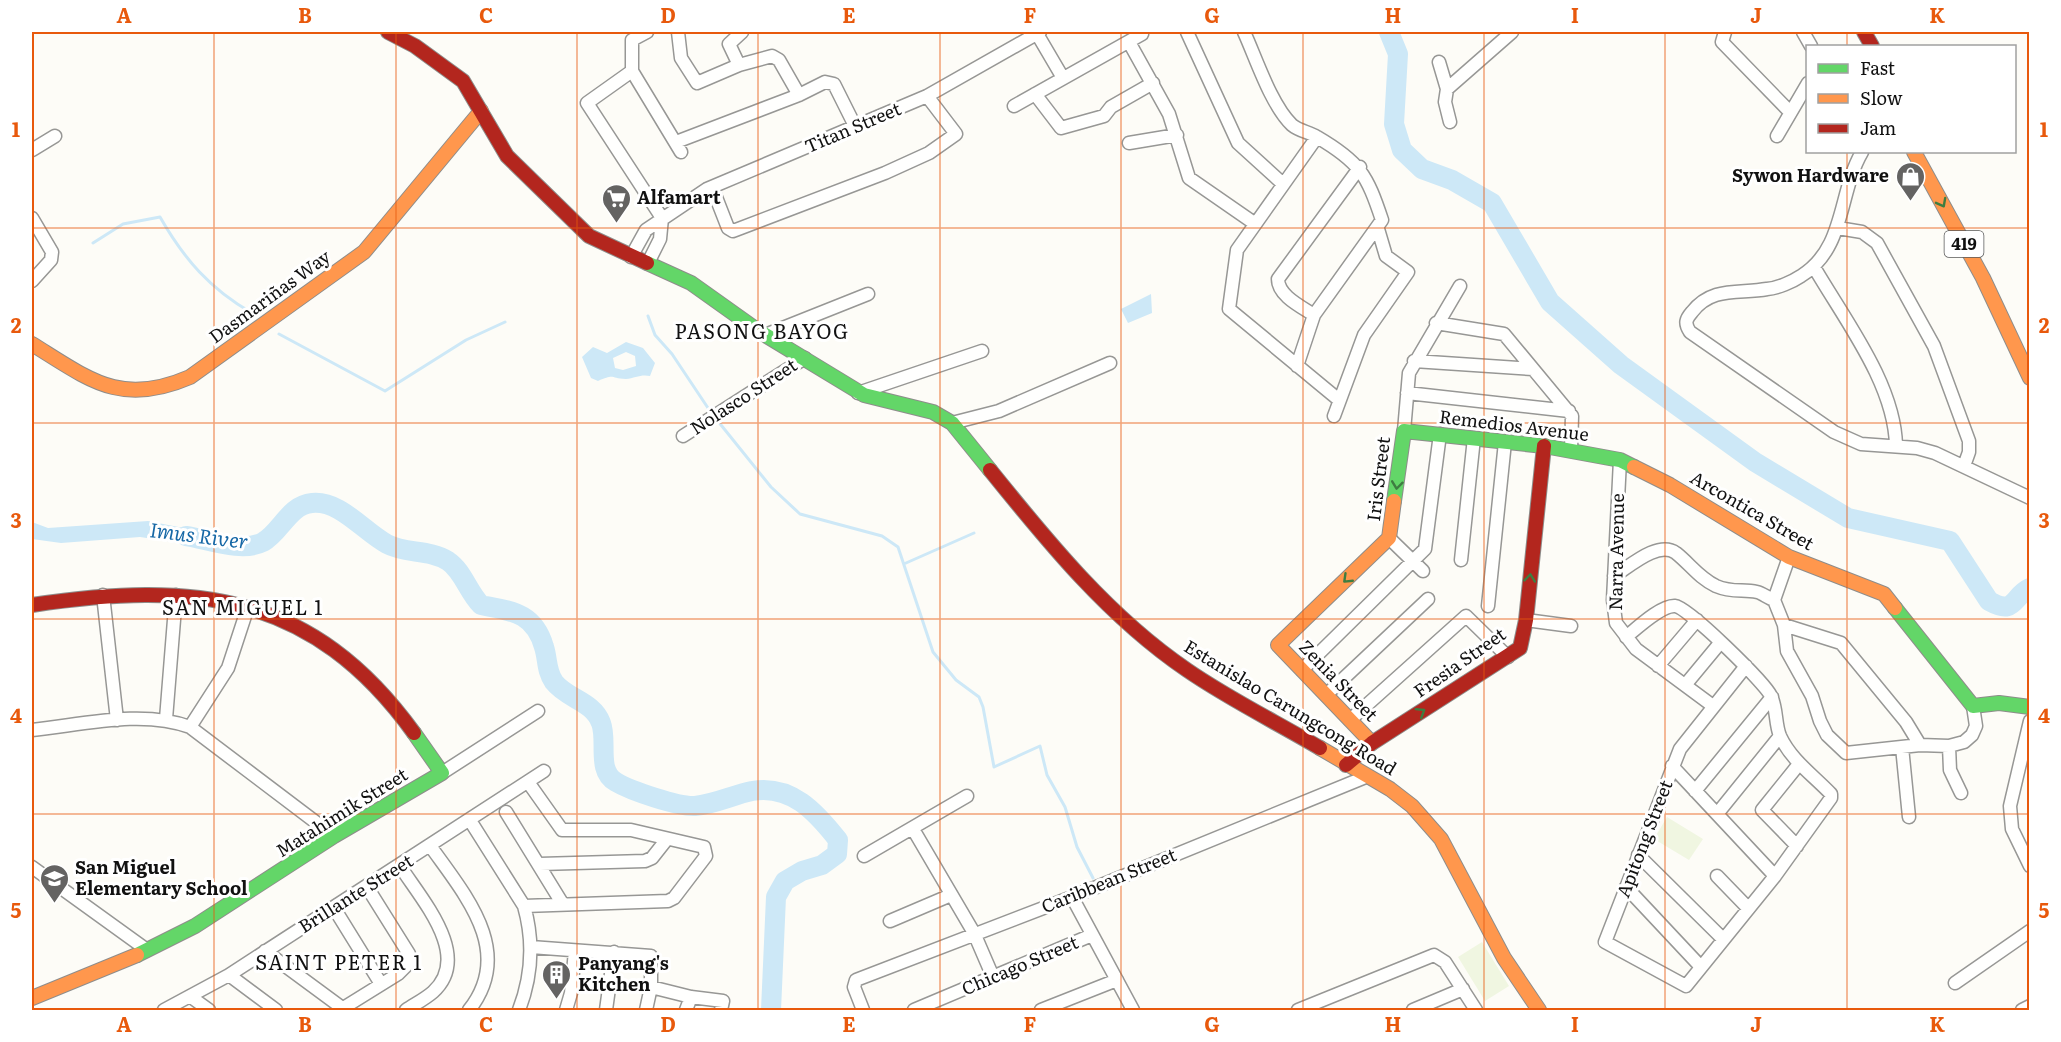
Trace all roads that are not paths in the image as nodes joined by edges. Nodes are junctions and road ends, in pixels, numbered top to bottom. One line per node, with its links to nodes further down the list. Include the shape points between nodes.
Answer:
1 (388, 32): 23 (main road, Estanislao Carungcong Road, via 455,74)
2 (646, 32): 14 (street, via 632,40)
3 (678, 32): 13 (street, via 681,58 697,83)
4 (741, 32): 13 (street, via 729,44)
5 (1038, 32): 15 (street); 21 (street, Titan Street)
6 (1187, 32): 37 (street, via 1238,143)
7 (1244, 32): 30 (street, via 1282,112 1294,126)
8 (1512, 32): 18 (street)
9 (1725, 32): 24 (street, via 1722,42)
10 (1142, 34): 11 (street)
11 (1129, 42): 15 (street); 16 (street)
12 (1439, 62): 18 (street)
13 (739, 64): 20 (street, via 769,56 777,58)
14 (632, 71): 20 (street, via 678,147); 40 (street, via 587,103)
15 (1064, 78): 19 (street)
16 (1153, 83): 19 (street, via 1111,107 1104,116 1061,128); 27 (street)
17 (1806, 86): 24 (street)
18 (1448, 89): 25 (street, via 1445,102)
19 (1035, 94): 22 (street)
20 (800, 95): 26 (street, via 825,82 834,84)
21 (927, 96): 26 (street, Titan Street); 38 (street, via 959,136 885,172 738,231 728,228)
22 (1014, 106)
23 (481, 111): 44 (main road, Estanislao Carungcong Road, via 507,156 577,227); 54 (main road, Dasmariñas Way, via 364,252 170,387 129,393 105,387)
24 (1790, 112): 29 (street)
25 (1450, 122)
26 (856, 128): 38 (street, Titan Street)
27 (1177, 135): 31 (street); 41 (street, via 1189,178)
28 (54, 136): 32 (street)
29 (1777, 136)
30 (1317, 137): 36 (street); 37 (street)
31 (1129, 143)
32 (32, 150)
33 (1862, 153): 42 (street, via 1845,189)
34 (1915, 153): 61 (main road, 419, one-way to 61, via 1983,278)
35 (1936, 162): 53 (main road, 419)
36 (1360, 168): 43 (street, via 1369,181 1382,220); 50 (street, via 1278,279 1286,295)
37 (1283, 184): 41 (street)
38 (712, 187): 40 (street, Titan Street)
39 (32, 218): 47 (street, via 52,252 51,260)
40 (662, 218): 44 (street, Titan Street, via 645,230); 45 (street, via 660,239)
41 (1254, 223): 59 (street, via 1237,250 1229,309)
42 (1838, 228): 46 (street); 77 (street, via 1862,232 1877,243 1934,346 1969,441)
43 (1378, 229): 50 (street); 64 (street, via 1386,256 1408,272 1364,335)
44 (631, 257): 45 (main road, Estanislao Carungcong Road)
45 (648, 263): 52 (main road, Estanislao Carungcong Road, via 691,283)
46 (1814, 267): 74 (street, via 1874,370 1892,414); 74 (street, via 1768,289 1714,294 1699,303 1686,319 1686,326 1834,432 1862,444)
47 (32, 281)
48 (1460, 286): 51 (street, Iris Street)
49 (868, 294): 52 (street)
50 (1314, 315): 59 (street)
51 (1436, 323): 57 (street, Iris Street); 60 (street, via 1504,334)
52 (765, 335): 56 (main road, Estanislao Carungcong Road)
53 (2030, 344)
54 (32, 345)
55 (982, 351): 62 (street)
56 (805, 358): 62 (main road, Estanislao Carungcong Road); 70 (street, Nolasco Street)
57 (1414, 361): 60 (street); 63 (street, Iris Street)
58 (1110, 363): 67 (street, via 999,411)
59 (1298, 366): 64 (street)
60 (1533, 369): 65 (street)
61 (2030, 378)
62 (858, 393): 67 (main road, Estanislao Carungcong Road, via 933,412)
63 (1407, 393): 65 (street); 68 (street, Iris Street)
64 (1339, 400): 66 (street)
65 (1569, 411): 75 (street, via 1573,421)
66 (1334, 416)
67 (952, 423): 121 (main road, Estanislao Carungcong Road, via 1056,552 1145,637 1187,670)
68 (1404, 431): 69 (main road, Remedios Avenue); 79 (main road, Iris Street, one-way to 79)
69 (1440, 434): 71 (main road, Remedios Avenue); 82 (street, via 1425,549)
70 (683, 436)
71 (1474, 438): 72 (main road, Remedios Avenue); 81 (street)
72 (1505, 442): 73 (main road, Remedios Avenue); 89 (street)
73 (1544, 446): 75 (main road, Remedios Avenue); 91 (main road, Fresia Street, one-way to 73)
74 (1896, 446): 77 (street, via 1935,453)
75 (1571, 450): 76 (main road, Remedios Avenue)
76 (1620, 460): 80 (main road, Arcontica Street); 83 (street, Narra Avenue)
77 (1964, 466): 78 (street)
78 (2030, 498)
79 (1389, 538): 82 (street); 97 (main road, Iris Street, one-way to 97)
80 (1789, 556): 87 (street); 105 (main road, Arcontica Street, via 1884,594)
81 (1461, 560)
82 (1419, 567): 101 (street)
83 (1614, 576): 87 (street, via 1664,549 1675,552 1702,579 1718,587 1738,593 1756,592); 95 (street, Narra Avenue, via 1616,623)
84 (103, 595): 85 (main road); 88 (main road); 110 (street)
85 (176, 595): 90 (main road); 109 (street)
86 (1428, 599): 103 (street)
87 (1774, 600): 93 (street)
88 (32, 605)
89 (1488, 606)
90 (248, 607): 113 (street, via 228,668); 124 (main road, via 268,612 367,677)
91 (1526, 620): 94 (street); 98 (main road, Fresia Street, via 1520,648)
92 (1697, 620): 95 (street, via 1680,608 1670,607 1648,618); 96 (street); 99 (street)
93 (1784, 625): 117 (street, via 1841,643 1906,722); 119 (street, via 1787,651 1836,746 1855,754)
94 (1571, 626)
95 (1626, 637): 99 (street, Narra Avenue)
96 (1720, 643): 100 (street); 102 (street)
97 (1278, 645): 101 (main road, Zenia Street)
98 (1508, 657): 111 (street, via 1466,616); 116 (main road, Fresia Street, one-way to 98)
99 (1658, 666): 102 (street, Narra Avenue)
100 (1746, 666): 104 (street, via 1761,679); 106 (street, Apitong Street)
101 (1302, 670): 103 (main road, Zenia Street)
102 (1686, 684): 106 (street, Narra Avenue)
103 (1326, 695): 111 (main road, Zenia Street)
104 (1772, 697): 115 (street); 127 (street)
105 (1973, 705): 107 (main road); 118 (street, via 1976,726 1972,735)
106 (1713, 706): 122 (street, Apitong Street)
107 (2030, 707)
108 (538, 711): 124 (street, Matahimik Street)
109 (166, 719): 110 (street); 113 (street)
110 (117, 720): 114 (street)
111 (1350, 720): 116 (main road, Zenia Street)
112 (2030, 721): 143 (street, via 2010,806 2012,828)
113 (190, 727): 135 (street)
114 (32, 730)
115 (1780, 736): 120 (street); 131 (street)
116 (1372, 743): 121 (main road, Fresia Street)
117 (1920, 745): 118 (street); 119 (street)
118 (1949, 746): 128 (street, via 1950,770)
119 (1902, 747): 132 (street)
120 (1799, 764): 137 (street, via 1832,798); 137 (street, via 1762,810)
121 (1346, 765): 125 (main road, Estanislao Carungcong Road)
122 (1672, 766): 127 (street); 139 (street, Apitong Street)
123 (544, 771): 126 (street, Brillante Street)
124 (442, 773): 135 (main road, Matahimik Street)
125 (1368, 776): 150 (street, Caribbean Street); 178 (main road, Estanislao Carungcong Road, via 1412,806 1431,825)
126 (528, 782): 133 (street, Brillante Street); 136 (street, via 562,830 631,830)
127 (1695, 791): 131 (street)
128 (1961, 793)
129 (967, 796): 134 (street)
130 (506, 812): 141 (street)
131 (1718, 814): 146 (street)
132 (1909, 817)
133 (471, 822): 138 (street, Brillante Street); 152 (street)
134 (913, 829): 140 (street); 149 (street)
135 (334, 836): 161 (main road, Matahimik Street, via 195,926)
136 (667, 838): 141 (street, via 645,861); 151 (street, via 704,848 706,852 674,898)
137 (1797, 846): 146 (street)
138 (431, 847): 142 (street, Brillante Street); 183 (street, via 474,910 487,946 487,981)
139 (1638, 855): 148 (street, Apitong Street); 159 (street)
140 (864, 856)
141 (540, 864): 151 (street)
142 (400, 866): 147 (street, Brillante Street); 182 (street, via 444,935 448,962 434,991)
143 (2030, 866)
144 (32, 867): 161 (street)
145 (1717, 876): 154 (street)
146 (1775, 876): 154 (street)
147 (368, 887): 153 (street, Brillante Street); 170 (street, via 409,954 406,967)
148 (1626, 887): 165 (street); 165 (street, Apitong Street, via 1605,942 1686,986)
149 (951, 895): 155 (street); 157 (street)
150 (1072, 897): 157 (street, Caribbean Street); 158 (street)
151 (562, 903): 152 (street)
152 (524, 906): 160 (street)
153 (334, 908): 162 (street, Brillante Street); 170 (street)
154 (1748, 908): 159 (street)
155 (890, 921)
156 (2030, 931): 169 (street)
157 (974, 933): 167 (street); 190 (street, Caribbean Street, via 856,980 854,987)
158 (1092, 935): 167 (street, Chicago Street); 168 (street)
159 (1723, 939): 165 (street)
160 (531, 947): 163 (street); 184 (street)
161 (147, 950): 175 (main road, Matahimik Street)
162 (265, 951): 166 (street, Brillante Street); 177 (street)
163 (575, 951): 164 (street); 185 (street)
164 (614, 952): 171 (street, via 651,956); 186 (street)
165 (1701, 967)
166 (228, 975): 173 (street, Brillante Street); 181 (street)
167 (993, 977): 191 (street, Chicago Street)
168 (1117, 980): 192 (street); 193 (street)
169 (1955, 983)
170 (381, 984): 177 (street)
171 (651, 987): 174 (street); 187 (street)
172 (1463, 989): 194 (street, via 1445,962 1434,955); 195 (street); 196 (street)
173 (191, 997): 179 (street, Brillante Street); 180 (street)
174 (691, 997): 188 (street); 189 (street, via 723,1001)
175 (32, 998)
176 (2030, 1006): 197 (street)
177 (342, 1010)
178 (1537, 1010)
179 (164, 1011)
180 (209, 1011)
181 (276, 1011)
182 (406, 1011)
183 (469, 1011)
184 (519, 1011)
185 (566, 1011)
186 (606, 1011)
187 (646, 1011)
188 (686, 1011)
189 (721, 1011)
190 (863, 1011)
191 (914, 1011)
192 (1041, 1011)
193 (1133, 1011)
194 (1298, 1011)
195 (1413, 1011)
196 (1476, 1011)
197 (2022, 1011)

